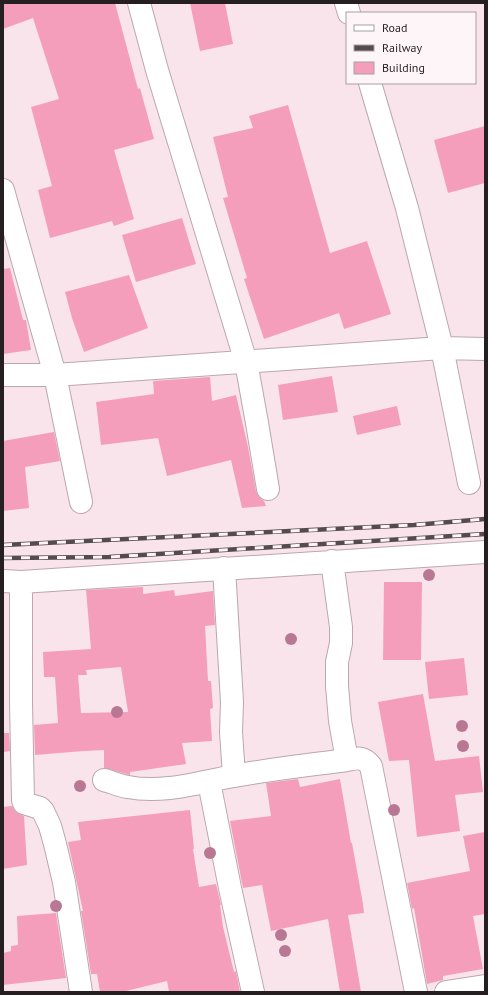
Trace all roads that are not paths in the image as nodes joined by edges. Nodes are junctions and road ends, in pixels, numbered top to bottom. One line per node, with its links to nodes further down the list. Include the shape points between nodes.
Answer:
1 (138, 3): 6 (street)
2 (370, 84): 4 (street)
3 (3, 190): 8 (street)
4 (442, 348): 5 (street); 6 (street); 9 (street)
5 (485, 349)
6 (246, 362): 8 (street); 10 (street)
7 (3, 375): 8 (street)
8 (55, 375): 11 (street)
9 (468, 483)
10 (268, 489)
11 (81, 502)
12 (485, 552): 13 (street)
13 (332, 561): 14 (street); 16 (street, via 341,627 337,686)
14 (224, 568): 15 (street); 17 (street)
15 (12, 581): 21 (street, via 21,703 24,803 43,811 56,844)
16 (347, 760): 17 (street); 23 (street, via 362,758 371,766)
17 (234, 776): 19 (street)
18 (104, 780): 19 (street, via 142,789 162,789)
19 (209, 782): 22 (street)
20 (485, 986): 24 (street)
21 (81, 992)
22 (253, 992)
23 (416, 992)
24 (446, 992)

